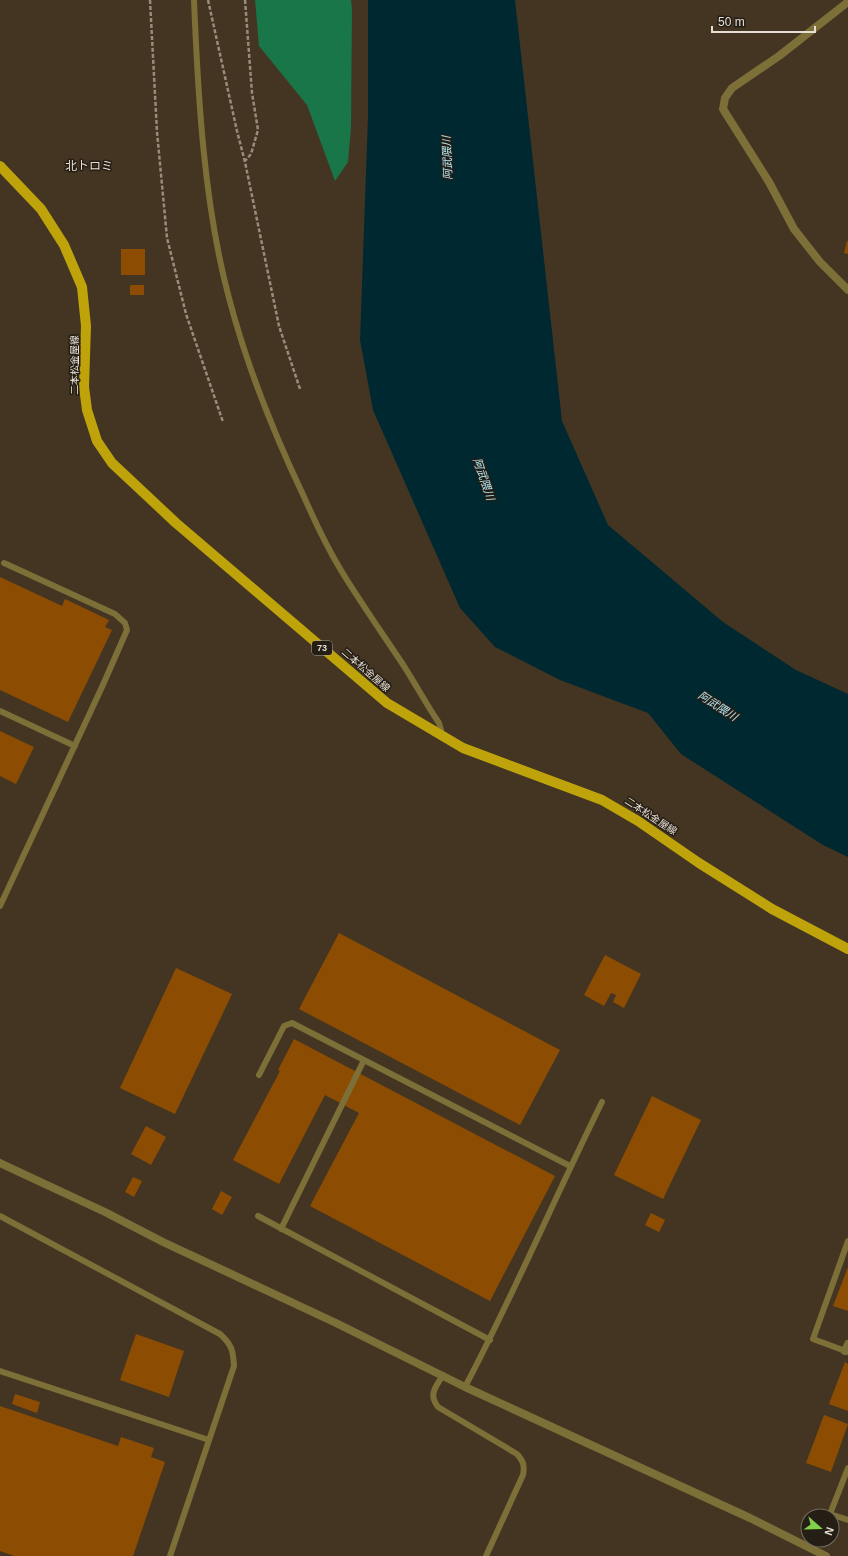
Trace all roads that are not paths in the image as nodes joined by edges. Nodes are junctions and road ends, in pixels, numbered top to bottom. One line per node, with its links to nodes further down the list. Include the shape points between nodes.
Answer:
1 (194, 0): 7 (lane, via 207,179 229,297 246,356 270,421 319,528 342,571 439,723)
2 (848, 2): 4 (street, via 779,56 732,88 725,98 723,109 769,182 794,229 820,262)
3 (0, 166): 7 (main road, 二本松金屋線 / 73, via 41,209 64,245 82,287 86,326 84,387 87,410 97,441 112,463 176,523 387,703)
4 (848, 290)
5 (4, 563): 8 (lane, via 115,614 125,622 127,630)
6 (0, 711): 8 (lane)
7 (441, 735): 10 (main road, 二本松金屋線 / 73, via 463,748 602,800 772,910)
8 (75, 746): 9 (lane)
9 (0, 906)
10 (848, 948)
11 (364, 1060): 12 (lane, via 292,1023 284,1026); 15 (lane); 18 (lane)
12 (259, 1075)
13 (602, 1102): 15 (lane)
14 (0, 1163): 23 (street)
15 (570, 1166): 20 (lane)
16 (0, 1216): 25 (lane, via 220,1334 228,1341 233,1350 234,1366)
17 (258, 1216): 18 (lane)
18 (281, 1229): 20 (lane)
19 (848, 1241): 21 (lane, via 812,1339)
20 (490, 1340): 24 (lane)
21 (847, 1349)
22 (0, 1371): 25 (lane)
23 (443, 1376): 24 (street); 29 (lane, via 433,1393 433,1400 438,1407 517,1454 524,1462 522,1475)
24 (465, 1387): 30 (street)
25 (209, 1440): 28 (lane)
26 (848, 1468): 27 (lane, via 830,1514)
27 (848, 1520)
28 (170, 1556)
29 (486, 1556)
30 (826, 1556)

